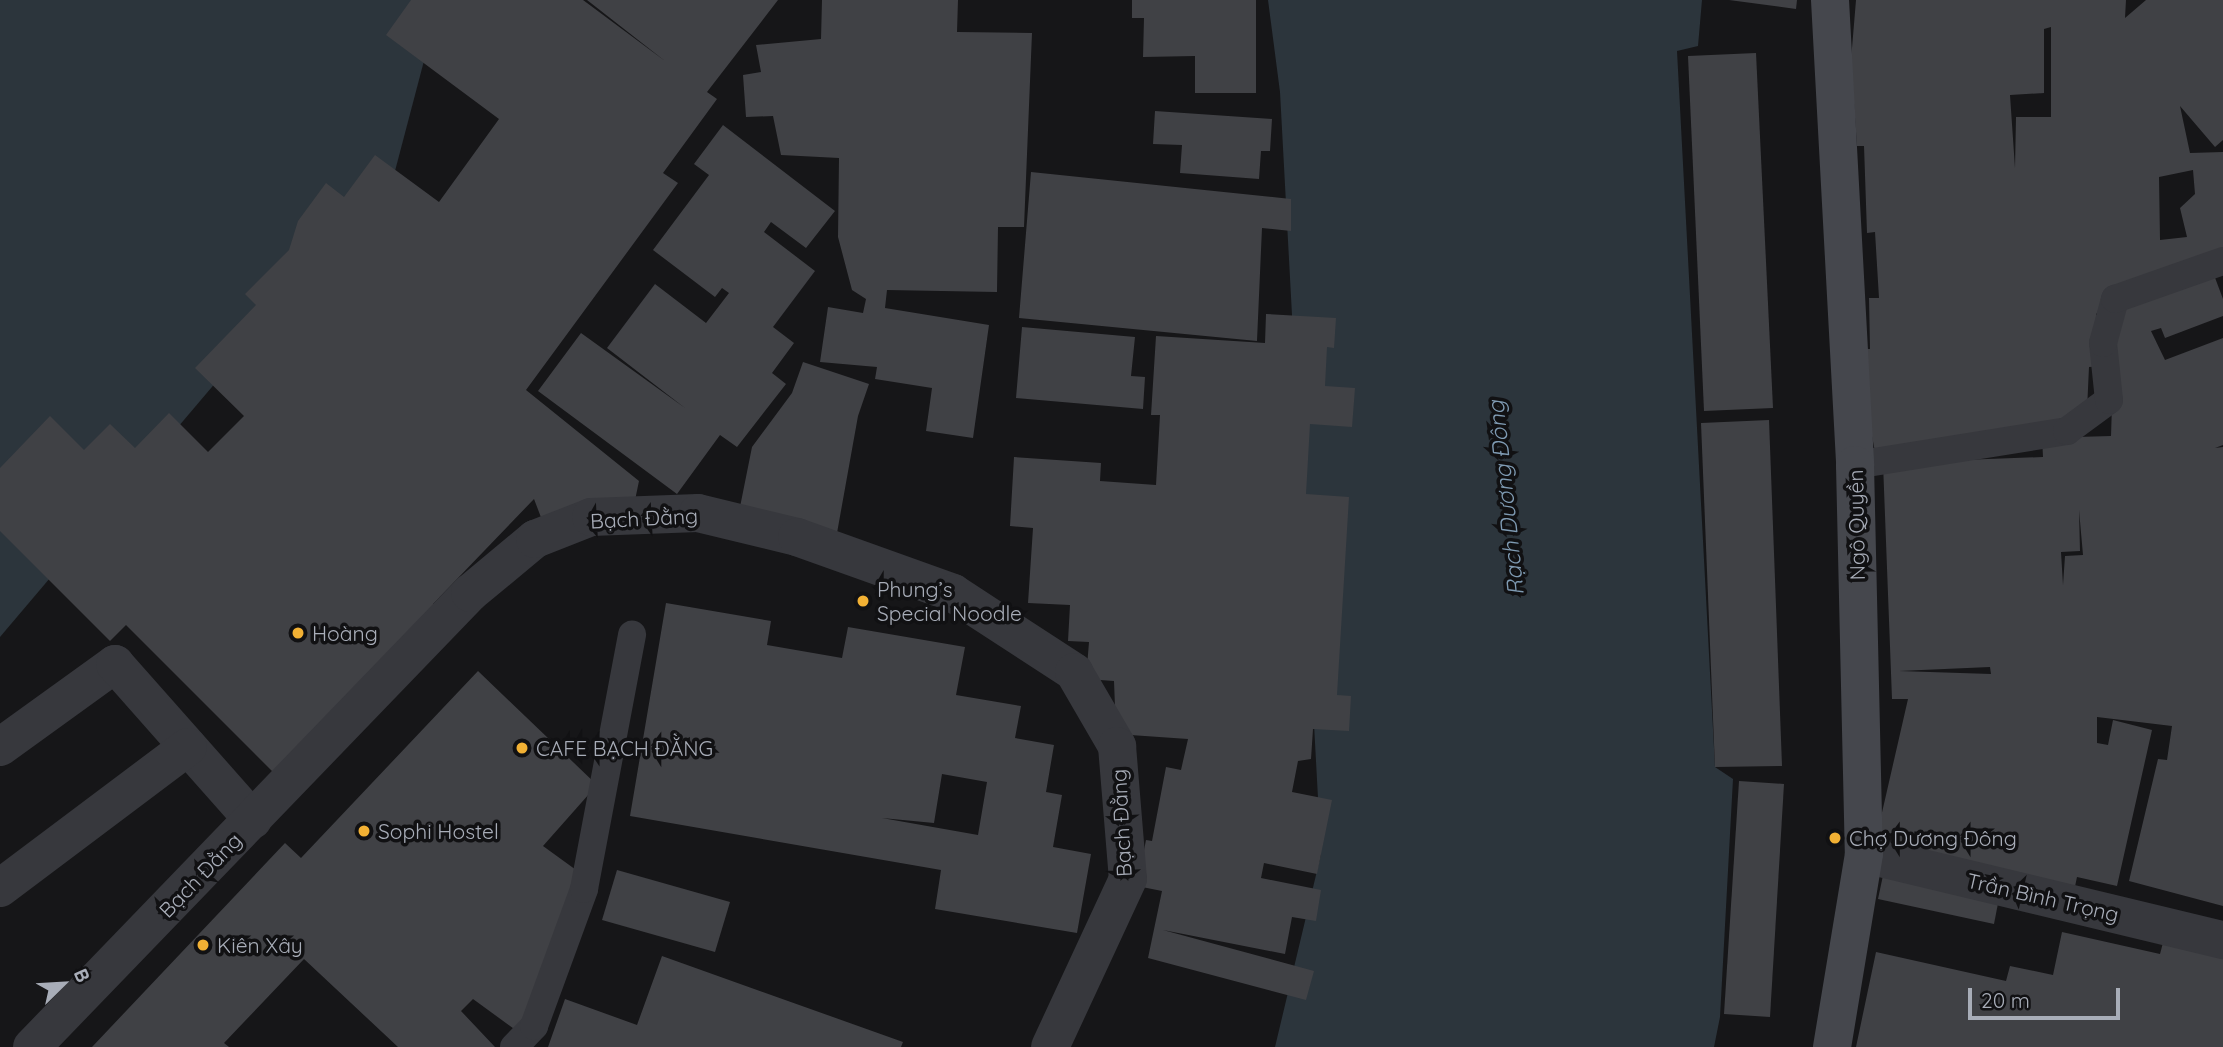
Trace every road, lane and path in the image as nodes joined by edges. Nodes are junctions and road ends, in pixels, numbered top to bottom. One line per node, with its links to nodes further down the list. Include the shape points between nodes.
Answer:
1 (1830, 0): 3 (street, Ngô Quyền)
2 (2223, 261): 3 (lane, via 2115,299 2103,343 2109,400 2067,431)
3 (1855, 465): 8 (street, Ngô Quyền)
4 (632, 634): 12 (lane, via 584,889 534,1026)
5 (0, 747): 6 (street, via 115,664)
6 (188, 747): 7 (street); 9 (street)
7 (253, 820): 11 (street, Bạch Đằng); 13 (street, Bạch Đằng, via 470,593 535,539 591,517 698,513 797,537 953,593 1074,672 1117,746 1128,879)
8 (1864, 854): 10 (street, Trần Bình Trọng); 14 (street, Ngô Quyền)
9 (0, 888)
10 (2223, 940)
11 (32, 1047)
12 (514, 1047)
13 (1050, 1047)
14 (1832, 1047)

